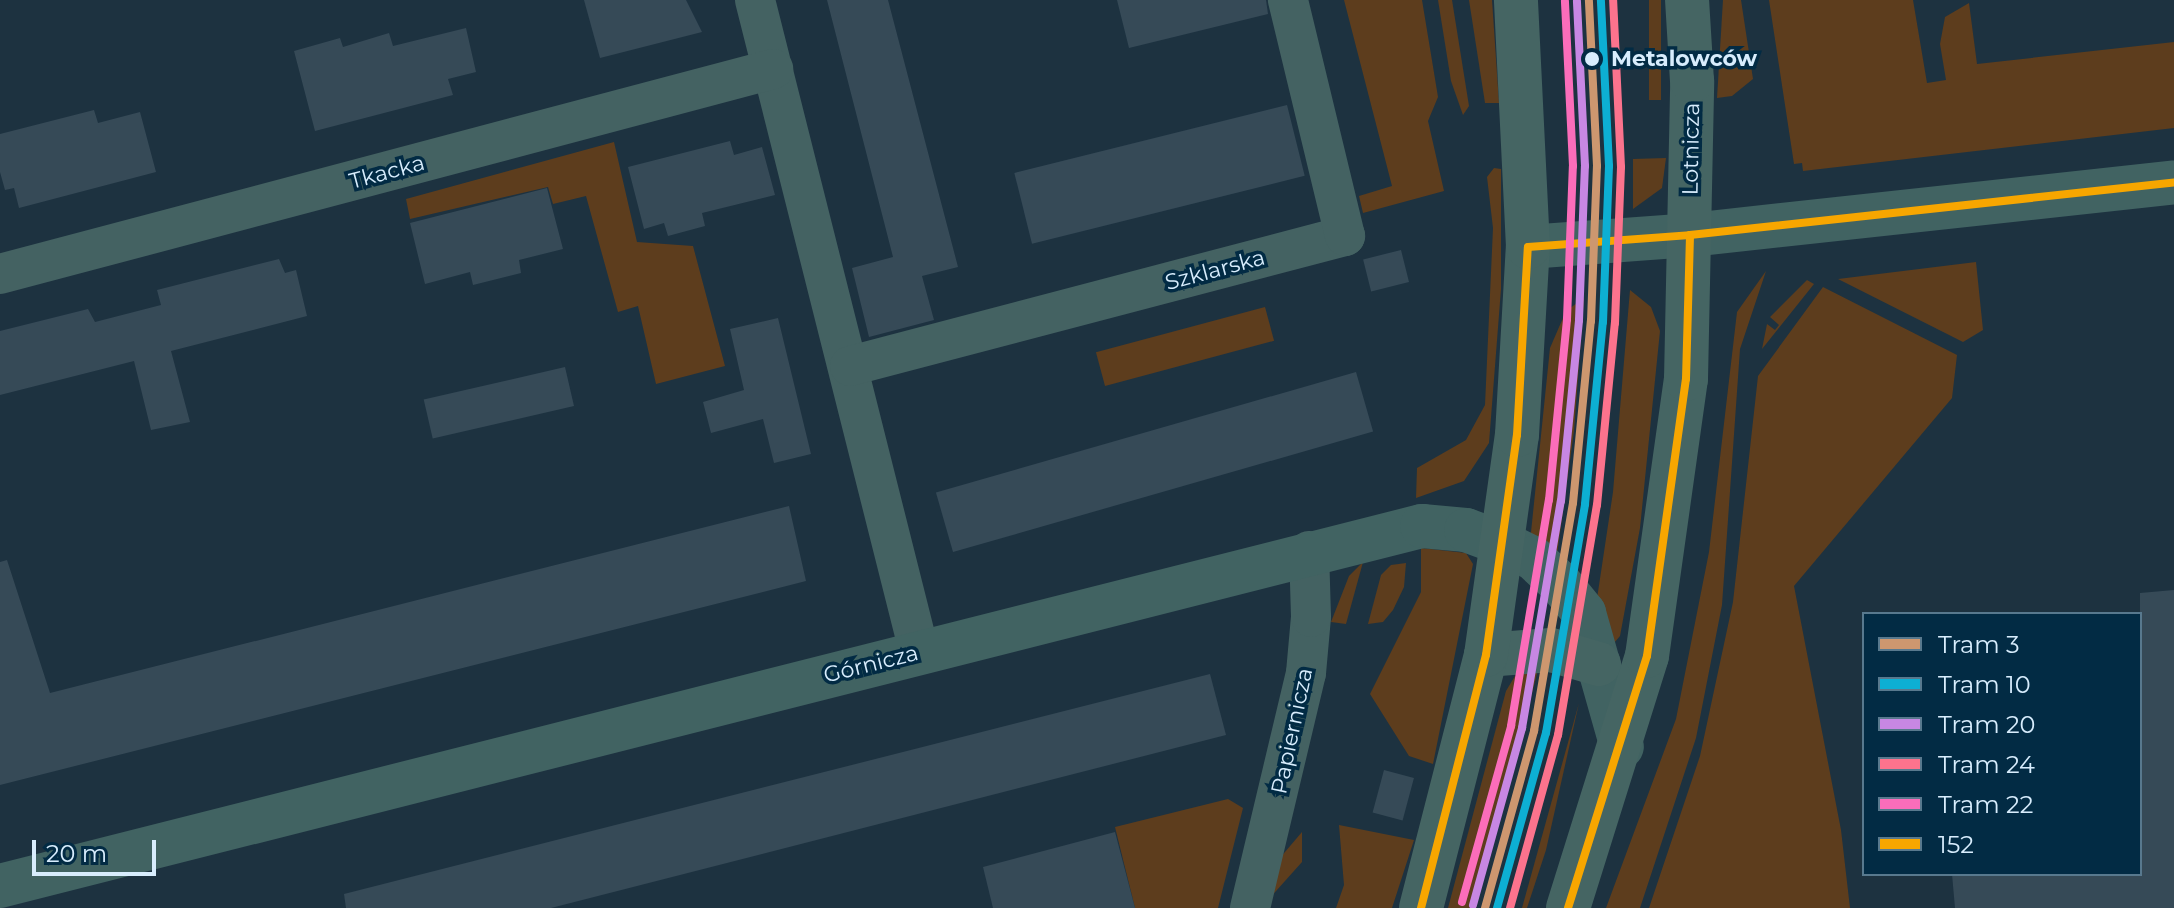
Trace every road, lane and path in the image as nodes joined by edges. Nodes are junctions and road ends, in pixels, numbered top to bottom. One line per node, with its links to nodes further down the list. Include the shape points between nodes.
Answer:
1 (755, 0): 5 (street)
2 (1288, 0): 10 (street, Szklarska, via 1345,236)
3 (1516, 0): 8 (main road)
4 (1687, 0): 7 (main road, Lotnicza)
5 (773, 69): 9 (street, Tkacka); 10 (street)
6 (2174, 182): 7 (street)
7 (1690, 235): 8 (street); 16 (main road, Lotnicza, via 1686,379 1647,656)
8 (1528, 247): 11 (main road, via 1523,364)
9 (0, 274)
10 (850, 366): 13 (street)
11 (1504, 544): 12 (street, Górnicza, via 1466,530 1422,526); 14 (main road); 15 (street, Górnicza, via 1533,558 1584,613)
12 (1309, 551): 13 (street, Górnicza); 18 (street, Papiernicza, via 1306,673)
13 (919, 651): 17 (street, Górnicza)
14 (1486, 655): 15 (main road, via 1551,650); 19 (main road)
15 (1599, 664): 16 (street, Górnicza)
16 (1622, 747): 20 (main road, Lotnicza)
17 (0, 886)
18 (1250, 908)
19 (1421, 908)
20 (1568, 908)

